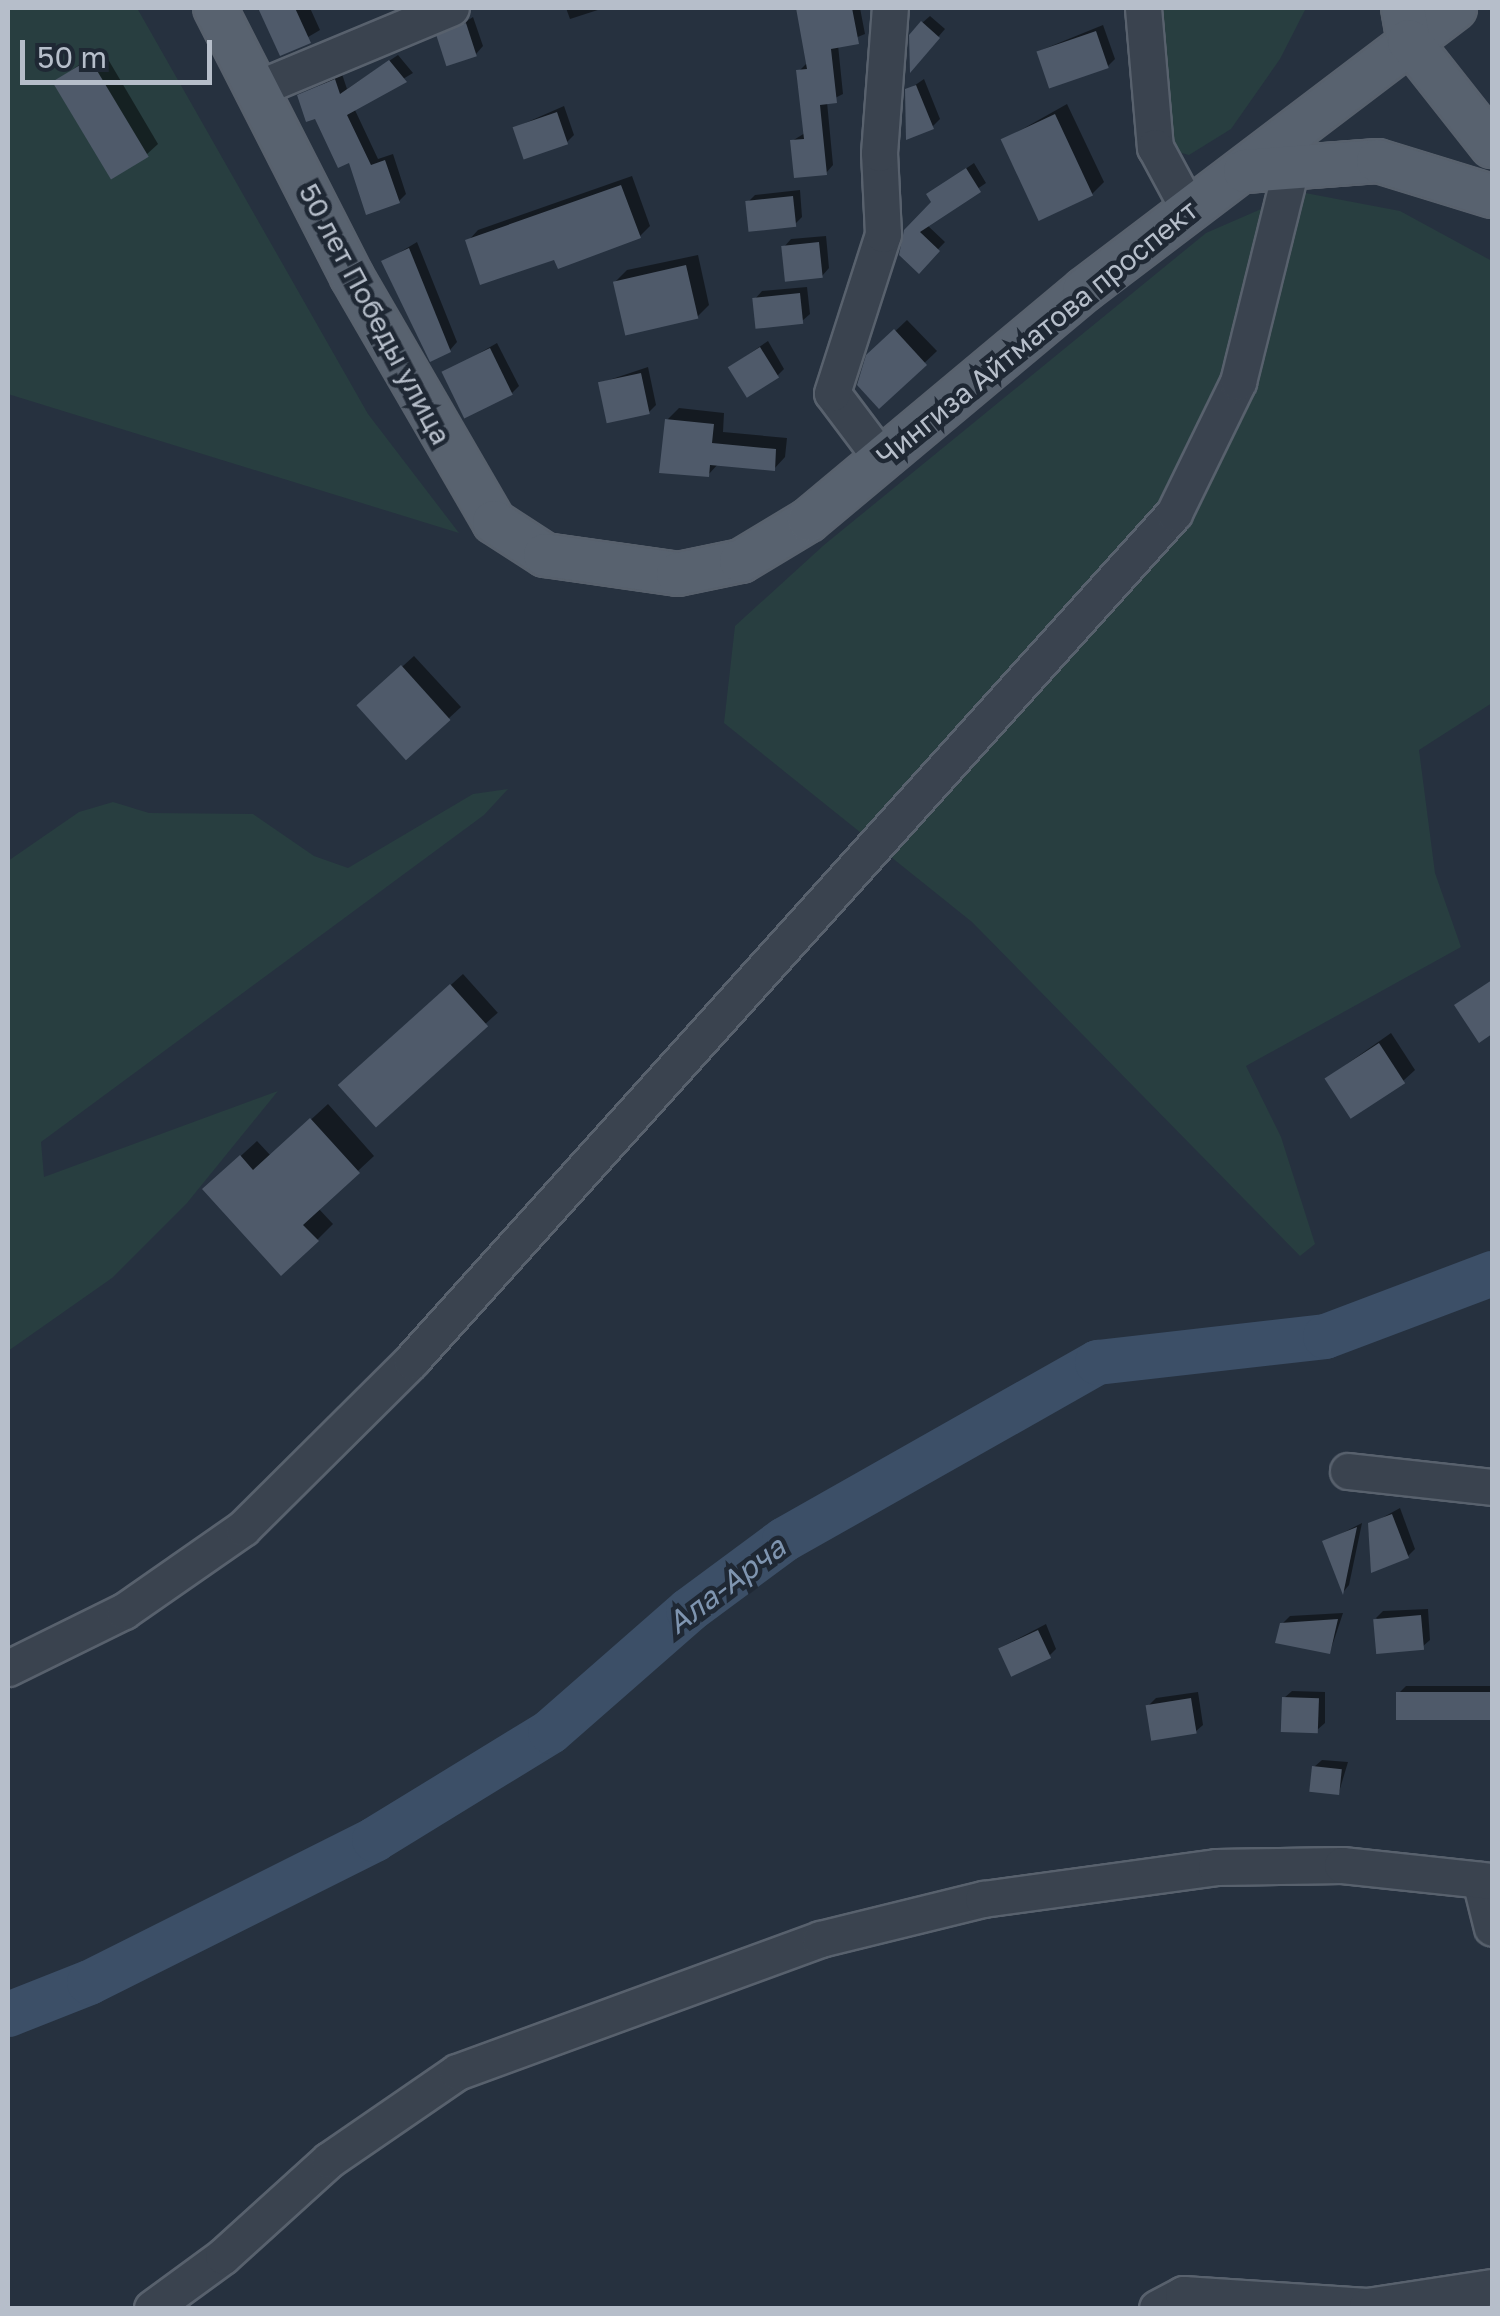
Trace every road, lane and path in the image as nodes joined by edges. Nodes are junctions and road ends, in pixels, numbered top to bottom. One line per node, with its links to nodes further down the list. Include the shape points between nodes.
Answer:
1 (215, 8): 7 (main road, 50 лет Победы улица)
2 (452, 8): 7 (street)
3 (890, 8): 13 (street, via 879,153 884,234 832,393)
4 (1143, 8): 12 (street, via 1155,147)
5 (1455, 8): 6 (main road, Чингиза Айтматова проспект)
6 (1406, 24): 8 (main road); 10 (main road, Чингиза Айтматова проспект)
7 (256, 89): 14 (main road, 50 лет Победы улица, via 474,496 517,543)
8 (1492, 146)
9 (1292, 164): 10 (main road); 11 (main road, via 1378,161); 17 (street, via 1238,382 1174,513 411,1361 257,1514 187,1572 124,1611)
10 (1244, 171): 12 (main road, Чингиза Айтматова проспект)
11 (1492, 196)
12 (1189, 210): 13 (main road, Чингиза Айтматова проспект)
13 (881, 458): 14 (main road, Чингиза Айтматова проспект, via 809,520 741,561 678,574)
14 (588, 566)
15 (1348, 1471): 16 (street)
16 (1492, 1488)
17 (8, 1668)
18 (1486, 1880): 19 (street); 21 (street, via 1342,1865 1216,1867 983,1899 820,1940 457,2072 330,2160)
19 (1492, 1928)
20 (1492, 2287): 22 (street, via 1366,2306 1183,2294)
21 (152, 2308)
22 (1157, 2308)

